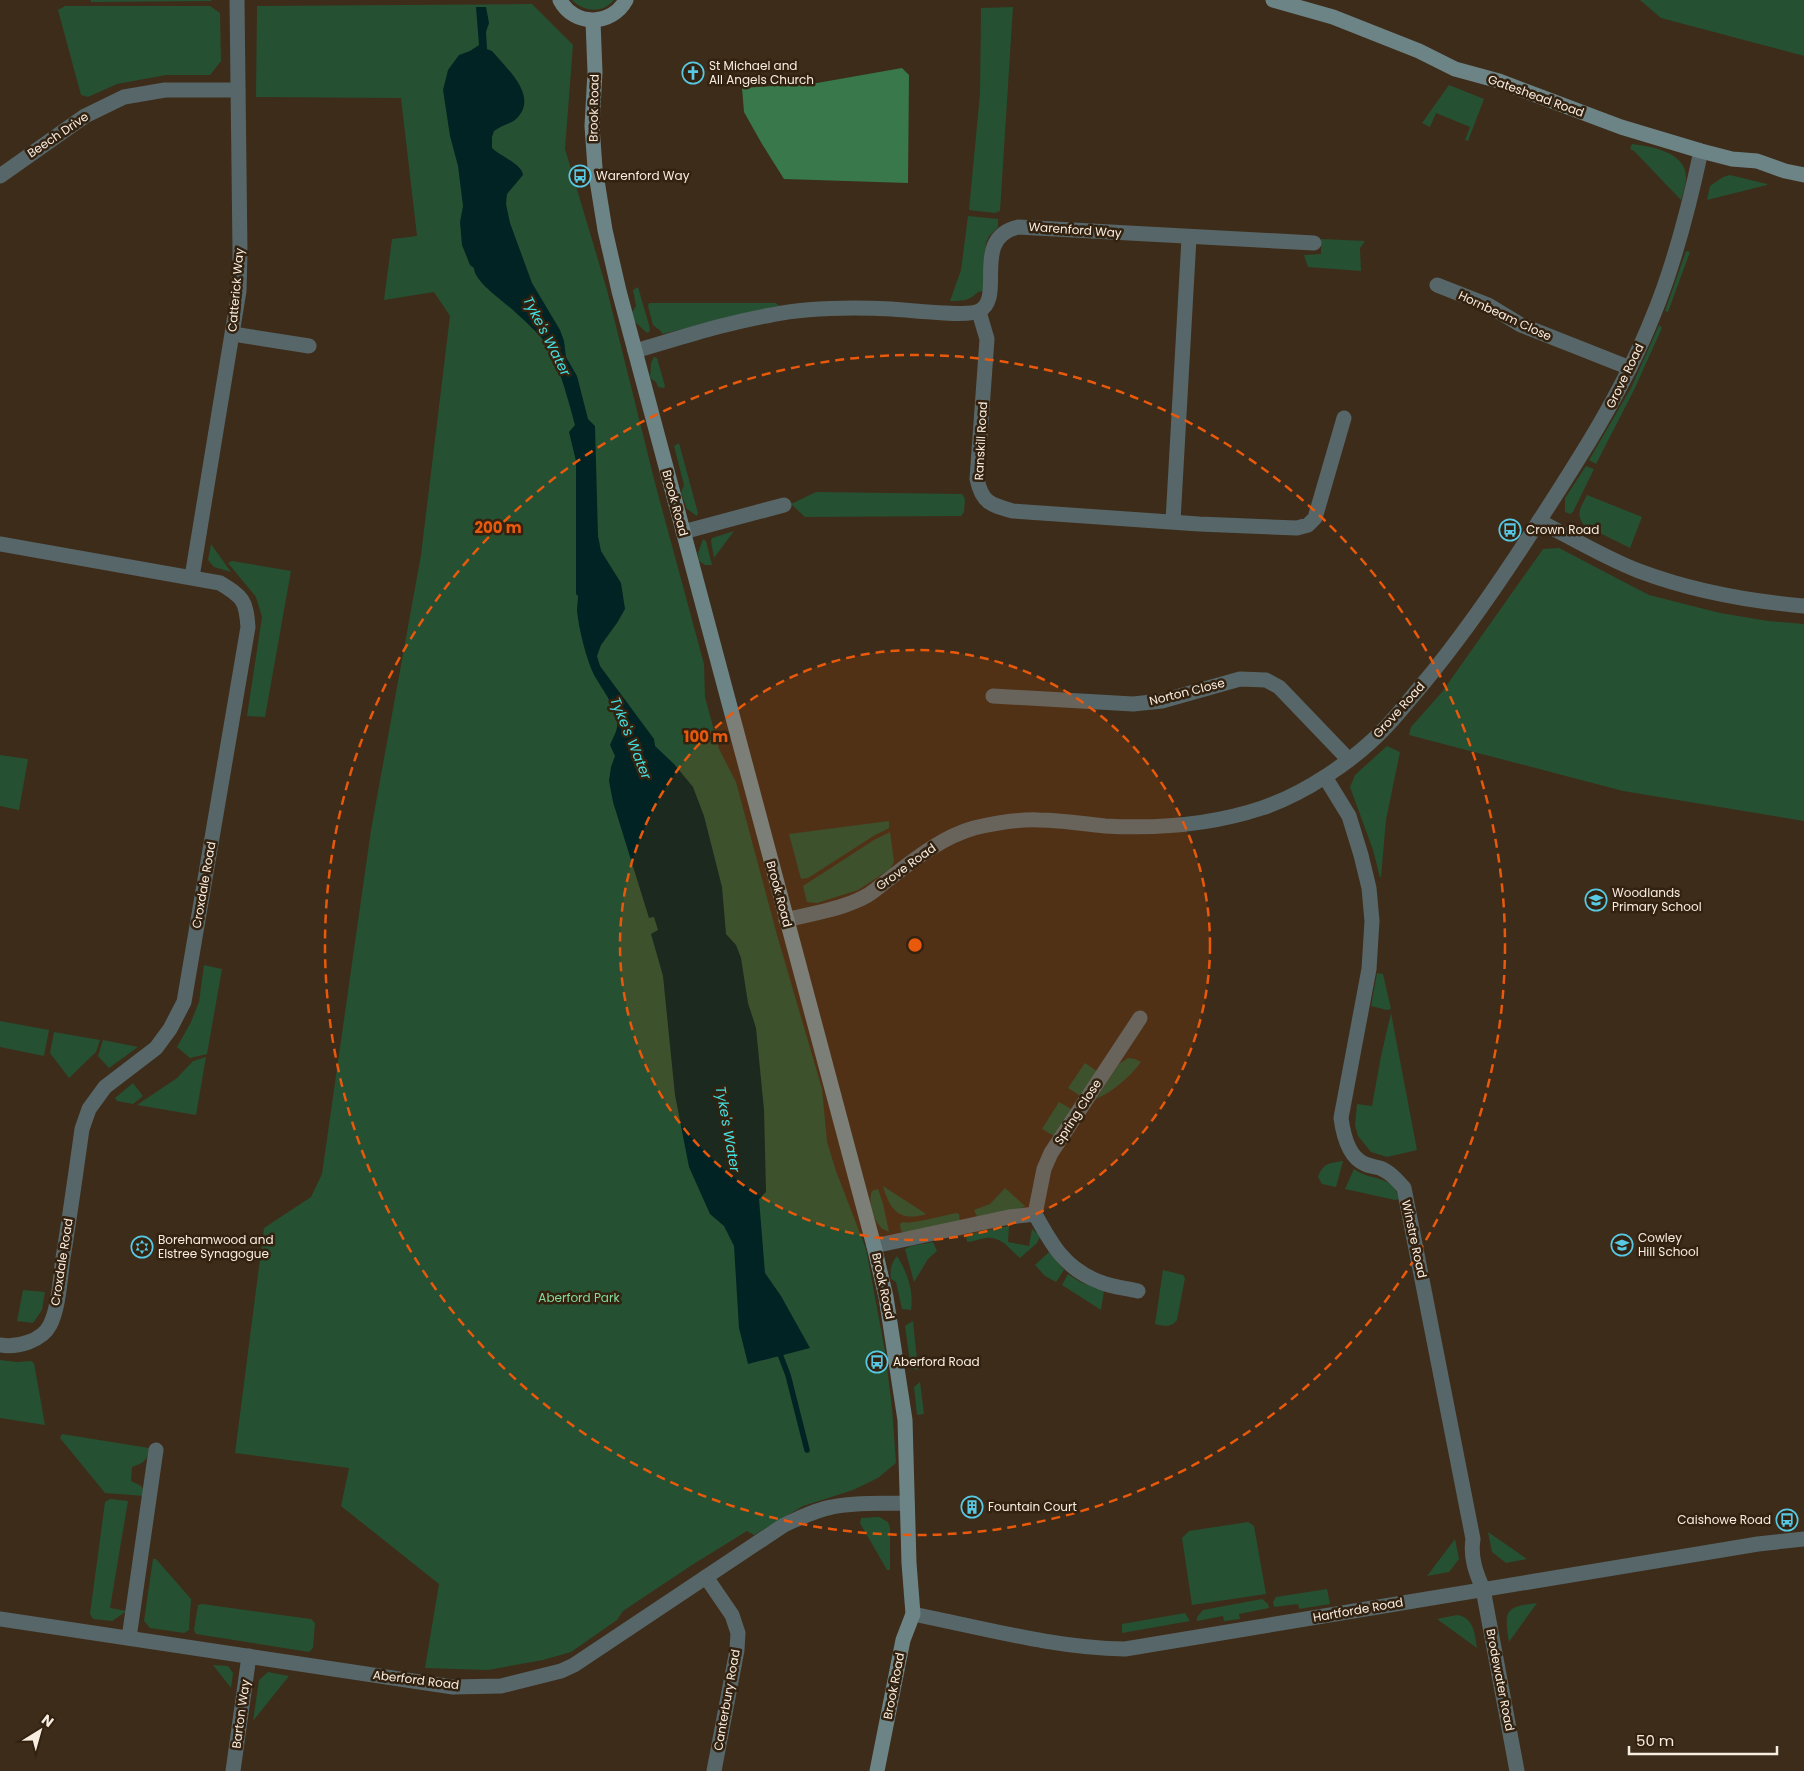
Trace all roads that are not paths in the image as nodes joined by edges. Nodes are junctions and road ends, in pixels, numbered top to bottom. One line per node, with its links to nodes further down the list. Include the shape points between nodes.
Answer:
1 (237, 0): 6 (street, Catterick Way)
2 (560, 0): 5 (street, via 571,14)
3 (626, 0): 5 (street, via 612,16)
4 (1273, 0): 7 (street, Gateshead Road, via 1333,18 1419,51 1455,69 1499,80 1621,127)
5 (593, 21): 16 (street, Brook Road, via 595,168 618,291)
6 (238, 90): 9 (street, Beech Drive, via 165,90 124,97 85,116); 14 (street, Catterick Way, via 240,253)
7 (1701, 151): 8 (street, Gateshead Road); 17 (street, Grove Road, via 1672,265 1654,316)
8 (1804, 174)
9 (0, 176)
10 (1189, 238): 11 (street, Warenford Way); 13 (street, Warenford Way, via 1018,226 1008,229 996,239 987,305); 20 (street)
11 (1314, 244)
12 (1437, 285): 17 (street, Hornbeam Close, via 1488,305 1520,325)
13 (979, 312): 16 (street, via 884,309 772,314); 20 (street, Ranskill Road, via 987,339 977,480 987,501 1013,511)
14 (233, 334): 15 (street); 24 (street, Catterick Way)
15 (309, 346)
16 (635, 351): 22 (street, Brook Road)
17 (1630, 368): 21 (street, Grove Road, via 1612,404)
18 (1344, 418): 20 (street, Ranskill Road, via 1315,518 1308,525 1297,528)
19 (784, 505): 22 (street)
20 (1172, 521)
21 (1539, 521): 25 (street, via 1637,570 1673,583 1756,602); 27 (street, Grove Road, via 1451,650 1382,731)
22 (683, 532): 29 (street, Brook Road)
23 (0, 544): 24 (street, Croxdale Road)
24 (192, 577): 34 (street, Croxdale Road, via 220,583 238,594 246,610 248,627 184,1002 156,1048 105,1088 89,1109 82,1129 50,1326 41,1336 27,1342)
25 (1804, 606)
26 (993, 696): 27 (street, Norton Close, via 1133,704 1162,701 1240,679 1266,680 1278,688)
27 (1348, 760): 28 (street, Grove Road)
28 (1325, 777): 29 (street, Grove Road, via 1266,807 1218,821 1142,827 1038,820 1000,822 969,830 939,843 870,894 847,904); 39 (street, Winstre Road, via 1349,816 1369,888 1372,921 1369,969 1341,1118 1343,1135 1363,1164 1382,1169 1404,1188 1473,1539 1476,1571)
29 (786, 920): 32 (street, Brook Road)
30 (1140, 1018): 31 (street, Spring Close, via 1051,1154 1044,1168)
31 (1035, 1214): 32 (street); 33 (street, via 1067,1263 1100,1282)
32 (874, 1246): 36 (street, Brook Road, via 886,1297 905,1420)
33 (1138, 1291)
34 (0, 1345)
35 (156, 1450): 42 (street)
36 (907, 1503): 38 (street, Aberford Road, via 832,1507 808,1514 784,1525); 40 (street, Brook Road)
37 (1804, 1539): 39 (street, Hartforde Road)
38 (706, 1577): 43 (street, Aberford Road, via 574,1665 502,1686 452,1687); 45 (street, Canterbury Road, via 732,1615 738,1632)
39 (1483, 1589): 40 (street, Hartforde Road, via 1125,1649 1080,1647); 47 (street, Brodewater Road)
40 (913, 1614): 46 (street, Brook Road, via 903,1640)
41 (0, 1619): 42 (street, Aberford Road)
42 (129, 1638): 43 (street, Aberford Road)
43 (249, 1656): 44 (street, Barton Way)
44 (233, 1771)
45 (714, 1771)
46 (877, 1771)
47 (1516, 1771)

